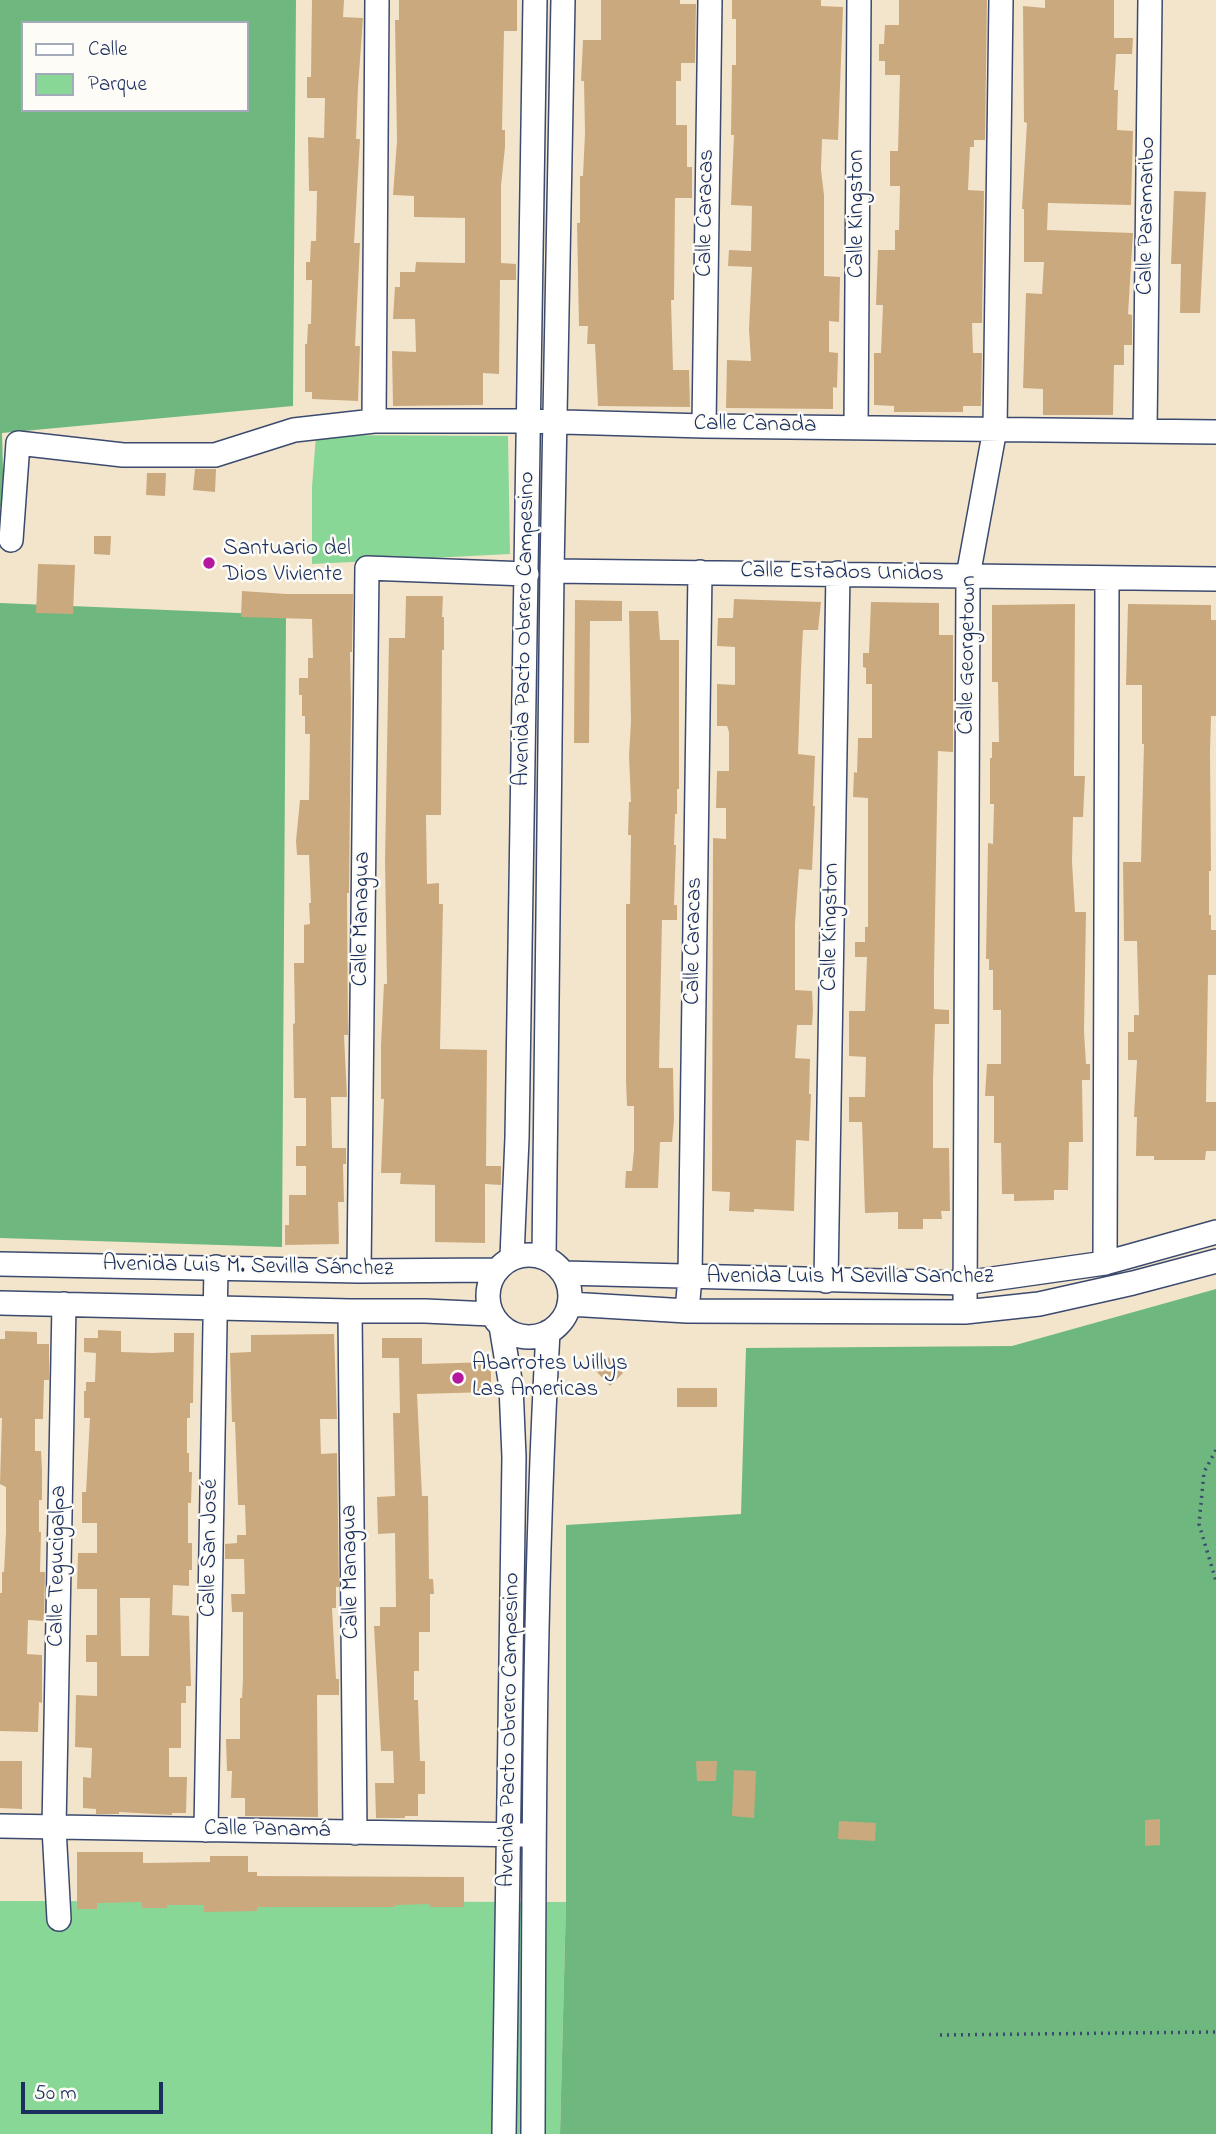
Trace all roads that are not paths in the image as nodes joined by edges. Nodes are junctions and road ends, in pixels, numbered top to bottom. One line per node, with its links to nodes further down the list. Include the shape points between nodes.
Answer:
1 (377, 0): 8 (street)
2 (535, 0): 9 (street, Avenida Pacto Obrero Campesino)
3 (563, 0): 10 (street, Avenida Pacto Obrero Campesino)
4 (710, 0): 11 (street, Calle Caracas)
5 (859, 0): 12 (street, Calle Kingston)
6 (1001, 0): 13 (street, Calle Georgetown)
7 (1150, 0): 14 (street, Calle Paramaribo)
8 (374, 421): 9 (street, Calle Canada); 16 (street, Calle Canada, via 294,430 215,455 123,454 18,443)
9 (529, 421): 10 (street, Calle Canada); 19 (street, Avenida Pacto Obrero Campesino)
10 (555, 423): 11 (street, Calle Canada); 17 (street, Avenida Pacto Obrero Campesino)
11 (704, 426): 12 (street, Calle Canada)
12 (856, 427): 13 (street, Calle Canada)
13 (995, 429): 14 (street, Calle Canada); 21 (street, Calle Georgetown)
14 (1145, 431): 15 (street, Calle Canada)
15 (1216, 432)
16 (11, 540)
17 (552, 571): 18 (street, Calle Estados Unidos); 25 (street, Avenida Pacto Obrero Campesino)
18 (700, 572): 20 (street, Calle Estados Unidos); 33 (street, Calle Caracas)
19 (527, 573): 29 (street, Avenida Pacto Obrero Campesino, via 517,1138); 31 (street, Calle Managua, via 367,568)
20 (838, 573): 21 (street, Calle Estados Unidos); 34 (street, Calle Kingston)
21 (968, 576): 22 (street, Calle Estados Unidos); 35 (street, Calle Georgetown)
22 (1107, 579): 23 (street, Calle Estados Unidos); 27 (street)
23 (1216, 579)
24 (1216, 1232): 27 (street, Avenida Luis M Sevilla Sanchez)
25 (544, 1257): 29 (street, via 528,1254); 32 (street)
26 (1216, 1261): 42 (street, Avenida Luis M Sevilla Sanchez, via 1039,1304)
27 (1105, 1263): 35 (street, Avenida Luis M Sevilla Sanchez)
28 (0, 1264): 30 (street, Avenida Luis M. Sevilla Sánchez)
29 (504, 1264): 31 (street, Avenida Luis M. Sevilla Sánchez); 43 (street, via 489,1284 487,1299)
30 (216, 1267): 31 (street, Avenida Luis M. Sevilla Sánchez); 39 (street, Calle San José)
31 (359, 1271)
32 (564, 1273): 33 (street, Avenida Luis M Sevilla Sanchez); 38 (street)
33 (690, 1277): 34 (street, Avenida Luis M Sevilla Sanchez); 41 (street, Calle Caracas)
34 (826, 1281): 35 (street, Avenida Luis M Sevilla Sanchez)
35 (964, 1283): 42 (street, Calle Georgetown)
36 (0, 1303): 37 (street, Avenida Luis M. Sevilla Sánchez)
37 (64, 1304): 39 (street, Avenida Luis M. Sevilla Sánchez); 48 (street, Calle Tegucigalpa)
38 (569, 1304): 41 (street, Avenida Luis M Sevilla Sanchez); 44 (street, via 562,1321)
39 (214, 1307): 40 (street, Avenida Luis M. Sevilla Sánchez); 49 (street, Calle San José)
40 (350, 1311): 43 (street, Avenida Luis M. Sevilla Sánchez, via 425,1311); 50 (street, Calle Managua)
41 (687, 1311): 42 (street, Avenida Luis M Sevilla Sanchez)
42 (965, 1312)
43 (496, 1320): 44 (street, via 515,1335 532,1337); 46 (street, Avenida Pacto Obrero Campesino, via 511,1385)
44 (548, 1332): 45 (street, Avenida Pacto Obrero Campesino)
45 (542, 1434): 46 (street); 51 (street, Avenida Pacto Obrero Campesino)
46 (513, 1435): 52 (street, Avenida Pacto Obrero Campesino)
47 (0, 1826): 48 (street, Calle Panamá)
48 (54, 1828): 49 (street, Calle Panamá); 53 (street, Calle Tegucigalpa)
49 (206, 1830): 50 (street, Calle Panamá)
50 (355, 1833): 52 (street, Calle Panamá)
51 (534, 1835): 52 (street, Calle Panamá); 55 (street, Avenida Pacto Obrero Campesino)
52 (510, 1836): 54 (street, Avenida Pacto Obrero Campesino)
53 (59, 1919)
54 (505, 2134)
55 (533, 2134)

